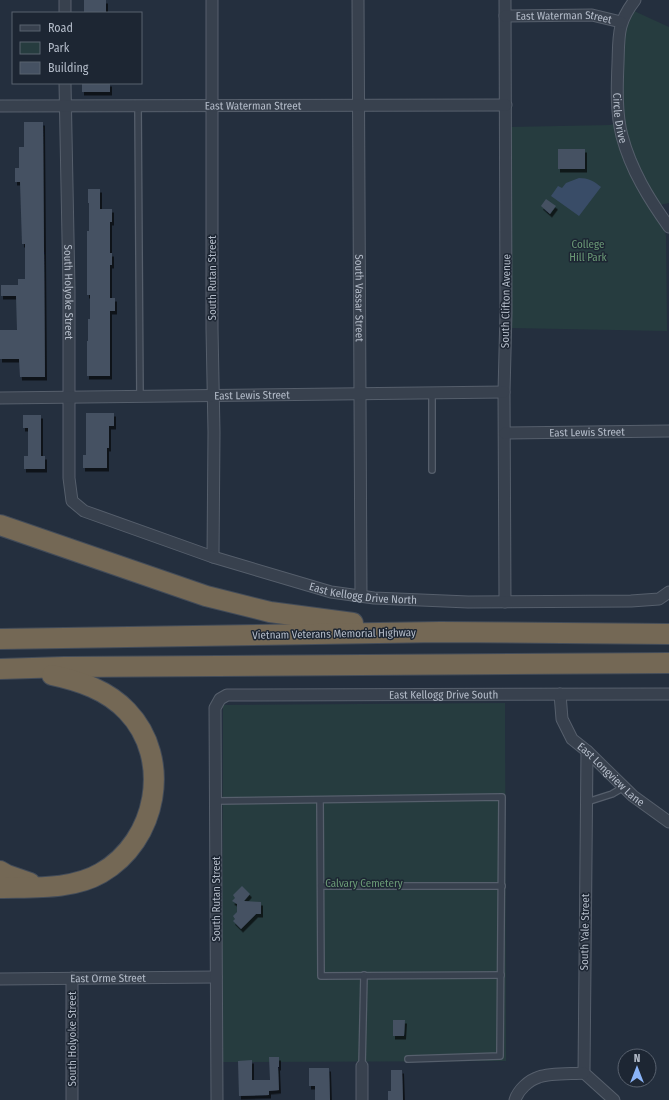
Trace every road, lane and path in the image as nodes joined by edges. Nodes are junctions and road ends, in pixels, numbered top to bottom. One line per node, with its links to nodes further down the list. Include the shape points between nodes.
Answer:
1 (65, 0): 6 (street)
2 (212, 0): 15 (street, South Rutan Street)
3 (358, 0): 10 (street, South Vassar Street)
4 (505, 0): 7 (street, South Clifton Avenue)
5 (635, 0): 8 (street, Circle Drive)
6 (65, 12)
7 (505, 16): 8 (street, East Waterman Street, via 592,15); 11 (street, South Clifton Avenue)
8 (621, 22): 16 (street, Circle Drive, via 618,84 622,135 633,168 651,202)
9 (65, 84): 13 (street, South Holyoke Street)
10 (358, 105): 11 (street, East Waterman Street); 15 (street, East Waterman Street); 19 (street, South Vassar Street)
11 (506, 105): 17 (street, South Clifton Avenue)
12 (0, 106): 13 (street, East Waterman Street)
13 (65, 106): 14 (street, East Waterman Street); 21 (street, South Holyoke Street)
14 (138, 106): 15 (street, East Waterman Street); 22 (lane)
15 (212, 106): 20 (street, South Rutan Street)
16 (669, 227)
17 (504, 392): 18 (street, East Lewis Street); 25 (street, South Clifton Avenue)
18 (432, 393): 19 (street, East Lewis Street); 26 (lane)
19 (360, 394): 20 (street, East Lewis Street); 31 (street, South Vassar Street)
20 (213, 396): 22 (street, East Lewis Street); 29 (street, South Rutan Street)
21 (69, 397): 22 (street, East Lewis Street); 23 (street, East Lewis Street); 27 (street, South Holyoke Street)
22 (140, 397)
23 (0, 398)
24 (669, 431): 25 (street, East Lewis Street)
25 (504, 432): 32 (street, South Clifton Avenue)
26 (432, 470)
27 (72, 501): 29 (street, East Kellogg Drive North, via 84,511)
28 (0, 526): 33 (highway, via 206,596 270,612)
29 (213, 557): 31 (street, East Kellogg Drive North, via 331,592)
30 (669, 592): 32 (street, East Kellogg Drive North, via 659,599 631,601)
31 (362, 596): 32 (street, East Kellogg Drive North)
32 (505, 602)
33 (440, 632): 34 (highway, Vietnam Veterans Memorial Highway); 35 (highway, Vietnam Veterans Memorial Highway)
34 (669, 634)
35 (0, 639)
36 (669, 662): 38 (highway)
37 (0, 669): 38 (highway)
38 (27, 669): 49 (highway, via 68,678 116,700 143,734 154,772 153,799 149,814 134,844 122,857 101,873 80,882)
39 (560, 694): 40 (street, East Kellogg Drive South); 41 (street, East Kellogg Drive South, via 227,695); 42 (street, East Longview Lane, via 562,719 572,739)
40 (669, 694)
41 (220, 700): 45 (street, South Rutan Street, via 215,708)
42 (587, 751): 43 (street, East Longview Lane); 46 (street, South Yale Street)
43 (624, 787): 46 (lane); 47 (street, East Longview Lane)
44 (320, 800): 45 (lane); 50 (lane); 51 (lane, via 502,797)
45 (216, 801): 55 (street, South Rutan Street)
46 (587, 802): 60 (street, South Yale Street)
47 (669, 822)
48 (0, 872): 49 (highway, via 27,882)
49 (48, 886): 52 (highway)
50 (321, 886): 51 (lane); 54 (lane, via 321,976)
51 (502, 886): 53 (lane)
52 (0, 888)
53 (502, 974): 54 (lane); 58 (lane, via 500,1056)
54 (364, 976): 59 (lane)
55 (216, 977): 56 (street, East Orme Street); 62 (street, South Rutan Street)
56 (72, 978): 57 (street, East Orme Street); 61 (street, South Holyoke Street)
57 (0, 979)
58 (408, 1058)
59 (362, 1066): 63 (street)
60 (584, 1073): 64 (street, via 539,1077 525,1085); 65 (street)
61 (72, 1100)
62 (217, 1100)
63 (362, 1100)
64 (515, 1100)
65 (614, 1100)

